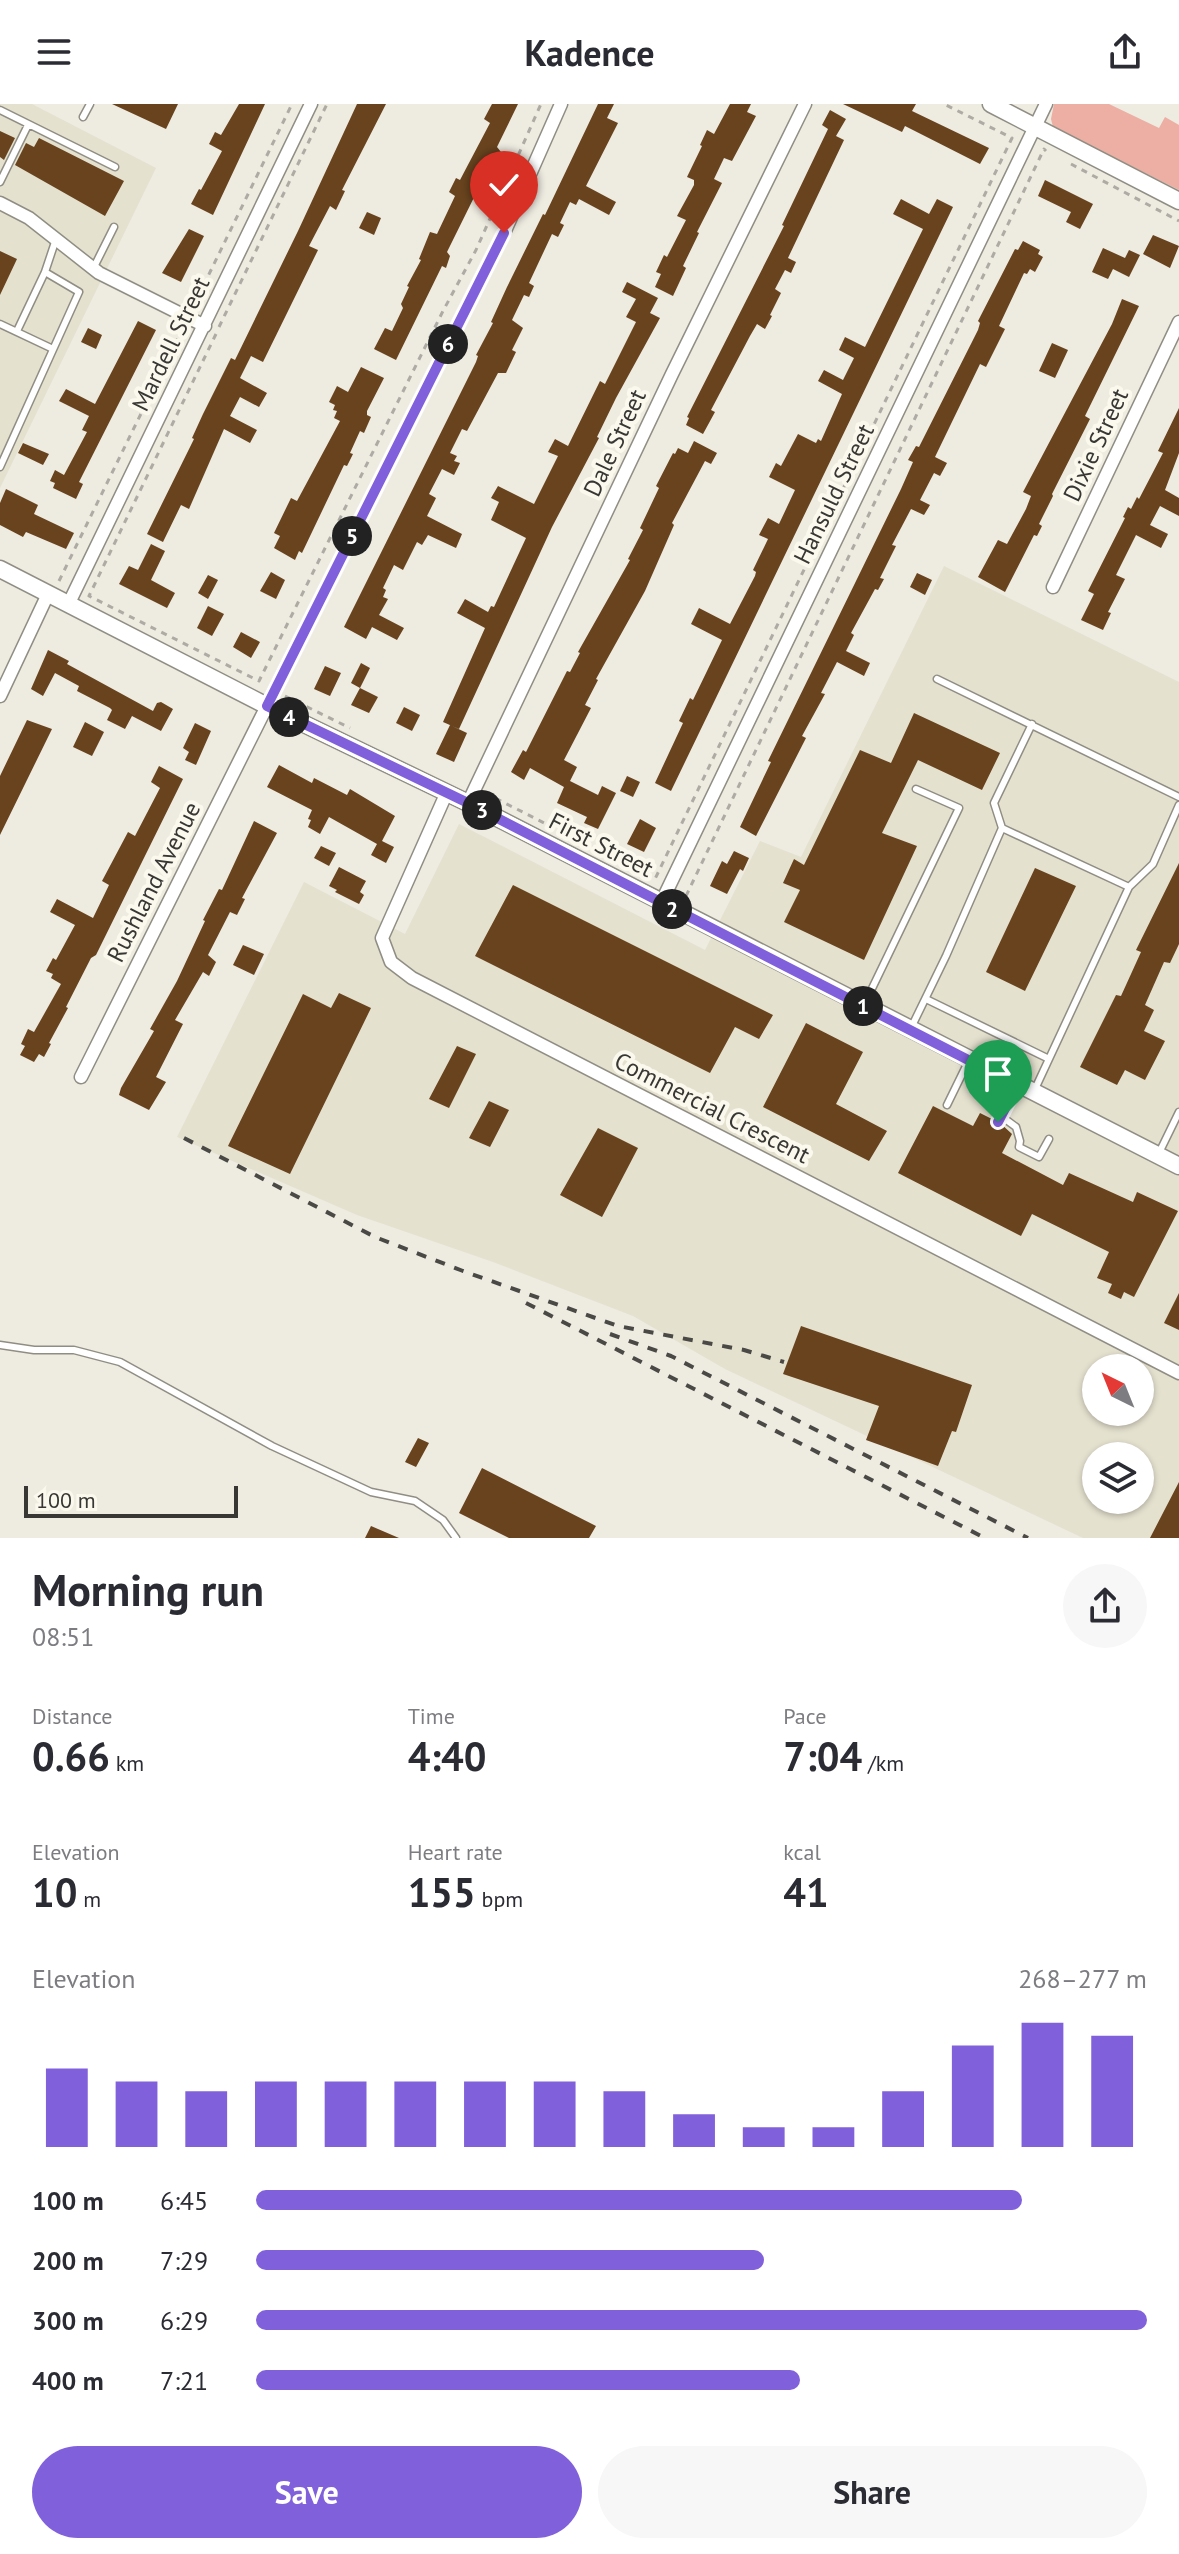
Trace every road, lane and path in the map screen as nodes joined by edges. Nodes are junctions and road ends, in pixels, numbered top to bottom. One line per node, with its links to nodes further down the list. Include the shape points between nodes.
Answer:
1 (90, 104): 12 (lane)
2 (292, 104): 26 (path)
3 (311, 104): 29 (street, Mardell Street)
4 (327, 104): 5 (path, via 89,596 259,681 476,250)
5 (541, 104)
6 (561, 104): 40 (street, Rushland Avenue, via 504,233)
7 (805, 104): 46 (street, Dale Street)
8 (944, 104): 44 (path, via 1012,138 655,879)
9 (991, 104): 14 (street)
10 (1046, 104): 14 (street, Hansuld Street)
11 (0, 110): 13 (lane)
12 (83, 117)
13 (28, 125): 17 (lane); 18 (lane)
14 (1035, 126): 19 (street); 51 (street, Hansuld Street)
15 (1057, 157): 50 (path, via 1044,149 685,896)
16 (1071, 164): 21 (path)
17 (115, 167)
18 (0, 182)
19 (1179, 201)
20 (0, 203): 23 (street)
21 (1179, 221)
22 (114, 227): 24 (lane)
23 (56, 239): 24 (street); 25 (lane)
24 (93, 269): 29 (street)
25 (45, 272): 31 (lane); 32 (lane, via 79,292)
26 (193, 307)
27 (1179, 322): 35 (street, Dixie Street)
28 (0, 324): 31 (lane)
29 (205, 326): 37 (street, Mardell Street)
30 (184, 327): 36 (path)
31 (17, 331): 32 (lane)
32 (53, 349): 33 (lane)
33 (0, 467)
34 (0, 569): 36 (street, First Street)
35 (1053, 587)
36 (54, 588): 37 (street, First Street); 39 (street)
37 (69, 603): 40 (street, First Street)
38 (937, 679): 41 (lane)
39 (0, 696)
40 (267, 706): 43 (street, First Street); 57 (street, Rushland Avenue)
41 (1032, 724): 45 (lane); 48 (lane, via 994,803)
42 (916, 789): 53 (lane, via 959,808)
43 (447, 792): 46 (street, First Street); 68 (street, Commercial Crescent, via 382,938 391,962 412,978)
44 (485, 793)
45 (1179, 797)
46 (468, 803): 51 (street, First Street)
47 (1179, 805): 49 (lane, via 1153,864)
48 (1002, 828): 49 (lane); 52 (lane)
49 (1129, 887): 55 (lane)
50 (698, 902)
51 (661, 903): 53 (street, First Street)
52 (926, 999): 54 (lane); 55 (lane)
53 (864, 1007): 54 (street, First Street)
54 (910, 1030): 56 (street, First Street)
55 (1049, 1059): 59 (lane)
56 (969, 1060): 58 (street, First Street); 60 (lane)
57 (81, 1077)
58 (1017, 1085): 59 (street, First Street); 64 (lane, via 999,1119 1016,1127)
59 (1033, 1093): 65 (street, First Street)
60 (947, 1105)
61 (1179, 1112): 65 (lane)
62 (1049, 1139): 64 (lane, via 1039,1157)
63 (1008, 1141): 64 (lane)
64 (1019, 1147)
65 (1157, 1156): 66 (street, First Street)
66 (1179, 1166)
67 (0, 1345): 69 (lane, via 74,1350 120,1362 272,1446 371,1492 415,1501 443,1520)
68 (1179, 1373)
69 (456, 1538)

